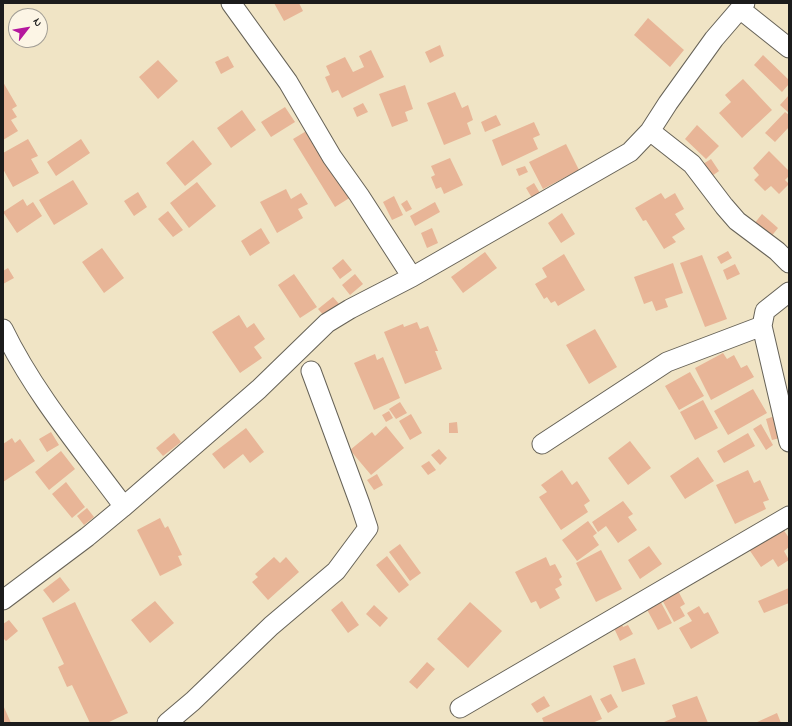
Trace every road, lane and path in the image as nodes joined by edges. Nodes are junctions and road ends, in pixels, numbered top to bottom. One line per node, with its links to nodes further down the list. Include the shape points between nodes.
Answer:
1 (231, 3): 6 (street, via 288,82 332,157)
2 (742, 6): 3 (street); 4 (street, via 714,39)
3 (789, 48)
4 (650, 131): 5 (street, via 692,164 737,220); 6 (street, via 630,152)
5 (789, 263)
6 (412, 277): 13 (street, via 327,323 259,389)
7 (789, 292): 8 (street, via 765,311)
8 (762, 326): 11 (street); 12 (street, via 667,362)
9 (3, 329): 13 (street, via 15,354 53,412 119,500)
10 (311, 371): 17 (street, via 368,528 336,571 270,626)
11 (789, 442)
12 (542, 444)
13 (122, 508): 15 (street)
14 (789, 516): 16 (street)
15 (3, 600)
16 (460, 708)
17 (167, 723)

